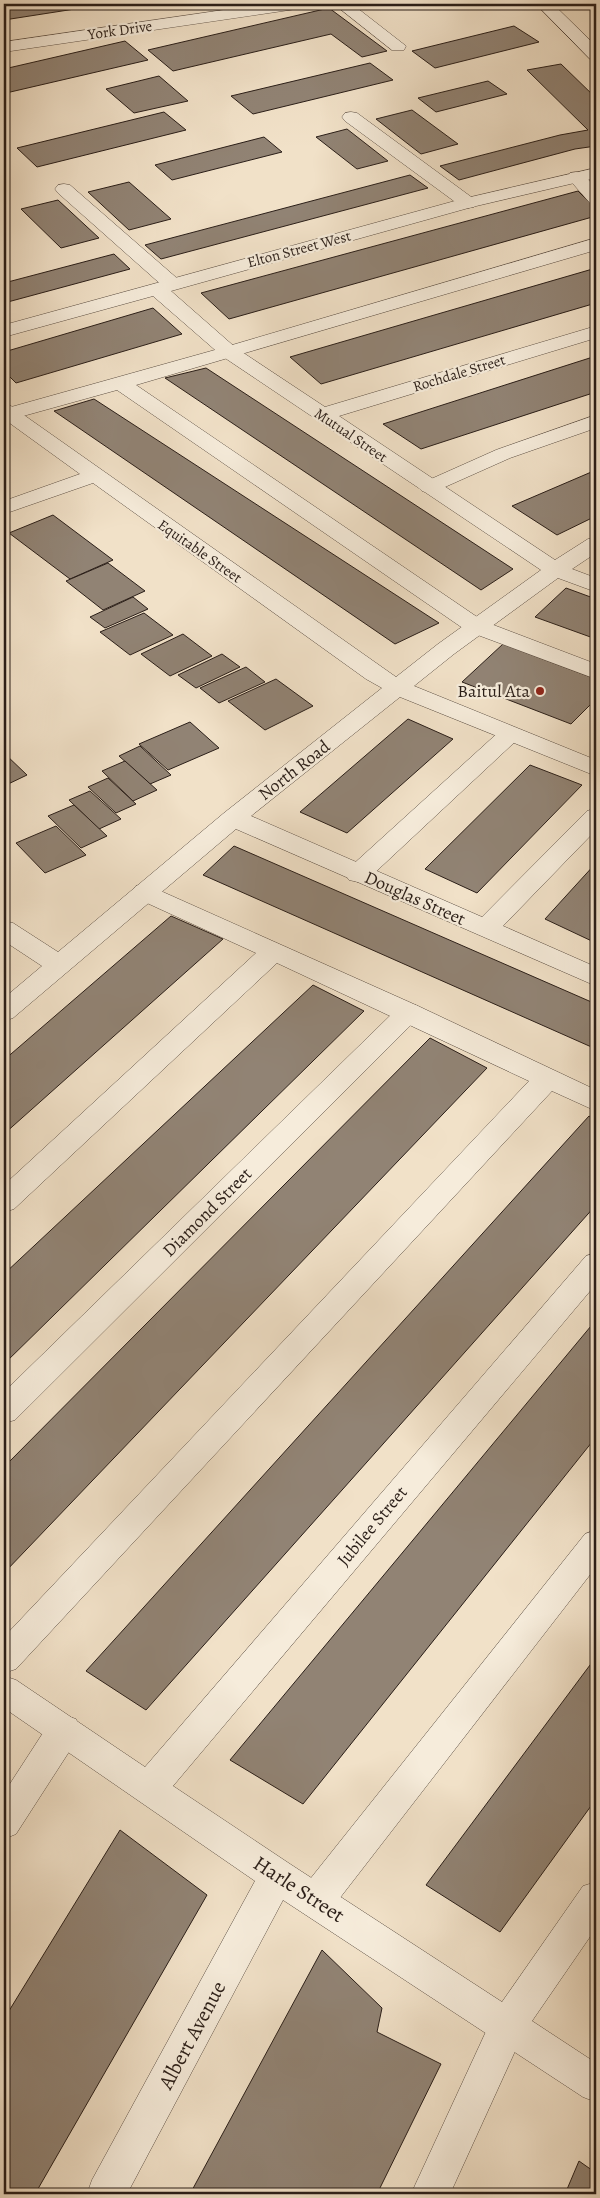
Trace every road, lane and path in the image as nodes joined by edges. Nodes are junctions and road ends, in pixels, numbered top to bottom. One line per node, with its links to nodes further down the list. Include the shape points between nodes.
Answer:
1 (296, 4): 5 (street, York Drive)
2 (342, 4): 4 (street)
3 (544, 4): 6 (street)
4 (398, 46)
5 (4, 47)
6 (596, 55)
7 (351, 117): 12 (street)
8 (596, 173): 9 (street, Elton Street West)
9 (576, 177): 11 (street); 12 (street, Elton Street West)
10 (64, 189): 14 (street, Mutual Street)
11 (596, 200)
12 (468, 203): 14 (street, Elton Street West)
13 (596, 244): 17 (street)
14 (164, 286): 15 (street, Elton Street West); 17 (street, Mutual Street)
15 (4, 331)
16 (596, 332): 20 (street, Rochdale Street)
17 (229, 352): 18 (street); 20 (street, Mutual Street)
18 (120, 382): 19 (street); 28 (street)
19 (7, 412): 22 (street, Equitable Street)
20 (321, 415): 23 (street, Mutual Street)
21 (596, 421): 23 (street, via 503,454)
22 (94, 476): 24 (street); 30 (street, Equitable Street)
23 (429, 487): 26 (street, Mutual Street)
24 (4, 508)
25 (596, 544): 26 (street, North Road)
26 (555, 570): 27 (street, Mutual Street); 28 (street, North Road)
27 (596, 585)
28 (475, 626): 29 (street); 30 (street, North Road)
29 (596, 672)
30 (398, 688): 31 (street, Equitable Street); 34 (street, North Road)
31 (510, 734): 32 (street, Equitable Street); 35 (street)
32 (596, 769)
33 (596, 816): 38 (street)
34 (234, 818): 35 (street, Douglas Street); 36 (street, North Road)
35 (358, 874): 38 (street, Douglas Street)
36 (145, 892): 39 (street); 40 (street, North Road)
37 (4, 929): 40 (street)
38 (486, 929): 41 (street, Douglas Street)
39 (274, 951): 43 (street); 46 (street)
40 (58, 964): 42 (street, North Road)
41 (596, 977)
42 (4, 1012)
43 (410, 1012): 44 (street); 48 (street, Diamond Street)
44 (548, 1078): 45 (street); 50 (street)
45 (596, 1102)
46 (4, 1202)
47 (596, 1264): 53 (street, Jubilee Street)
48 (4, 1411)
49 (596, 1543): 57 (street)
50 (4, 1659)
51 (4, 1690): 52 (street, Harle Street)
52 (64, 1730): 53 (street, Harle Street); 54 (street)
53 (149, 1788): 55 (street, Harle Street)
54 (4, 1823)
55 (277, 1876): 57 (street, Harle Street); 60 (street, Albert Avenue)
56 (596, 1898): 58 (street)
57 (316, 1900): 58 (street, Harle Street)
58 (508, 2025): 59 (street, Harle Street); 61 (street)
59 (596, 2084)
60 (106, 2194)
61 (430, 2194)

